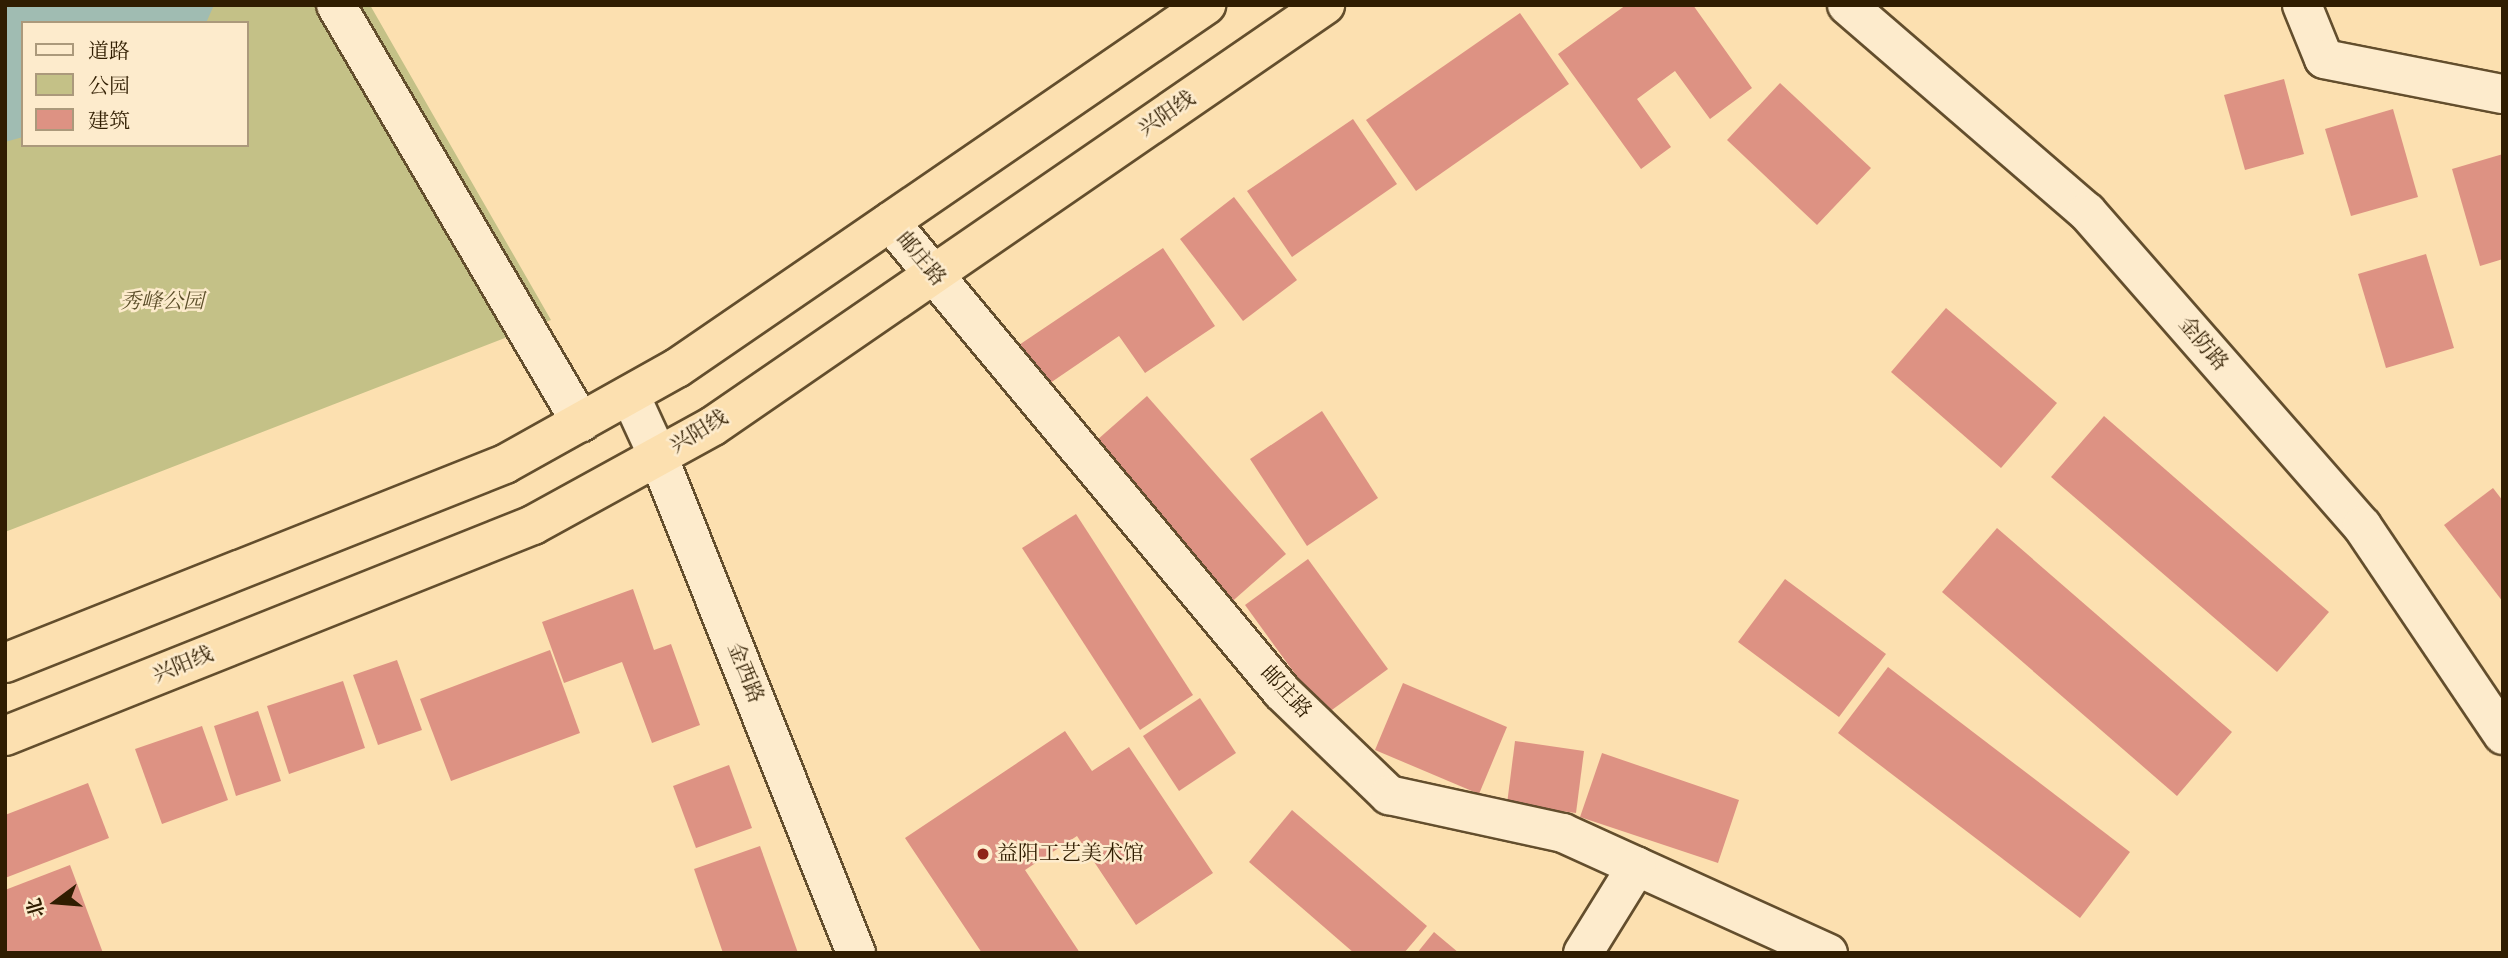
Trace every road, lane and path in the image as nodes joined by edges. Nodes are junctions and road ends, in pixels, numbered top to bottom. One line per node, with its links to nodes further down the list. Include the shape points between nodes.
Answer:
1 (336, 5): 10 (street)
2 (1206, 5): 7 (highway)
3 (1325, 5): 8 (highway, 兴阳线)
4 (1847, 5): 13 (street, 金防路, via 2087,212 2362,526)
5 (2302, 5): 6 (street, via 2324,59)
6 (2503, 94)
7 (890, 222): 8 (street, 邮庄路); 9 (highway, via 677,368)
8 (934, 274): 11 (highway, 兴阳线, via 713,426); 15 (street, 邮庄路, via 1282,692 1389,795 1563,833)
9 (629, 395): 10 (highway); 11 (street, 金西路)
10 (581, 422): 12 (highway, via 505,464)
11 (658, 456): 14 (highway, 兴阳线, via 533,525); 16 (street, 金西路)
12 (5, 663)
13 (2503, 735)
14 (5, 736)
15 (1637, 866): 17 (street); 18 (street, 邮庄路)
16 (856, 953)
17 (1583, 953)
18 (1828, 953)

